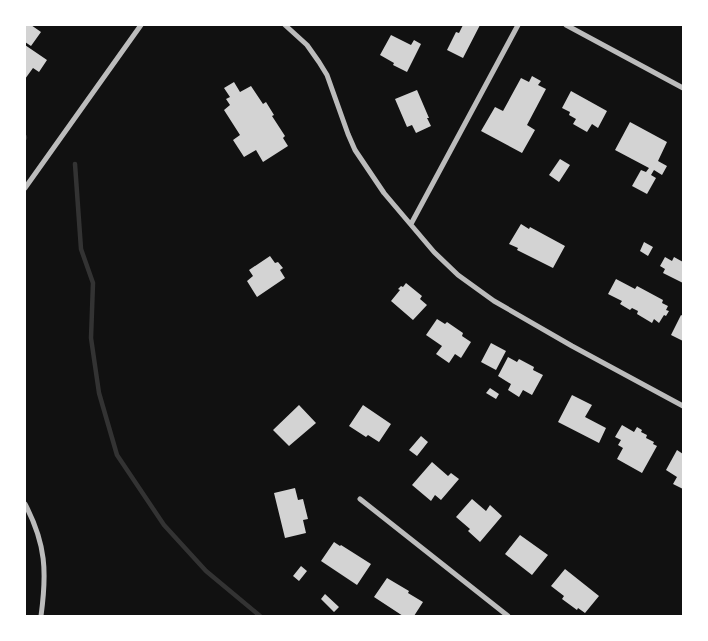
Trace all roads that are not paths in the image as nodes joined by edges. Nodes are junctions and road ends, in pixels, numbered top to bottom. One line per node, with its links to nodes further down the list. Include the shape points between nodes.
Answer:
1 (141, 25): 6 (street)
2 (285, 25): 7 (street, via 320,62 356,150 384,193)
3 (518, 25): 7 (street)
4 (566, 25): 5 (street)
5 (683, 88)
6 (25, 188)
7 (411, 224): 8 (street, via 458,275 494,301)
8 (683, 406)
9 (360, 499): 12 (street)
10 (25, 504): 11 (street, via 35,523 44,557)
11 (41, 616)
12 (508, 616)

